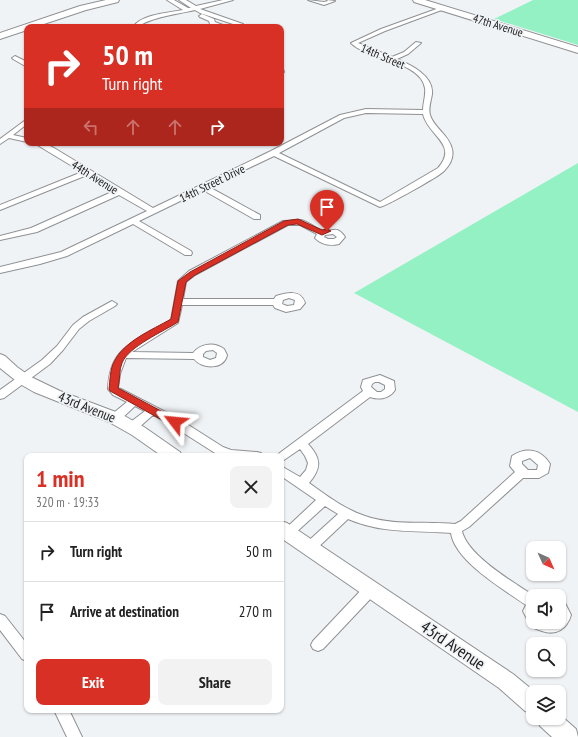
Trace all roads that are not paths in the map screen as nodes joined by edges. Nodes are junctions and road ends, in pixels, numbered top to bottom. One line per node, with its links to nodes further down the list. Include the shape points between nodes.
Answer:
1 (115, 0): 13 (main road)
2 (170, 0): 10 (street)
3 (182, 0): 8 (street)
4 (230, 0): 8 (street)
5 (311, 0): 6 (street, via 322,4 330,3)
6 (330, 0)
7 (417, 0): 9 (main road, 47th Avenue)
8 (194, 8): 10 (street); 11 (street)
9 (444, 8): 21 (main road, 47th Avenue); 23 (street, 14th Street, via 354,43)
10 (187, 10): 12 (street); 15 (street, via 150,18)
11 (219, 17): 12 (street); 17 (street)
12 (212, 20): 16 (street)
13 (37, 23): 14 (main road)
14 (34, 24)
15 (139, 24)
16 (215, 24)
17 (240, 24)
18 (24, 28): 19 (main road)
19 (0, 36)
20 (418, 43): 23 (street, via 406,53)
21 (578, 50)
22 (15, 58): 24 (street)
23 (392, 59): 25 (street, 14th Street, via 410,67 427,83 429,94)
24 (24, 63)
25 (426, 112): 31 (street, 14th Street Drive, via 373,111 342,116); 31 (street, via 446,144 449,153 447,162 441,170 424,181 380,205)
26 (24, 123): 27 (street)
27 (7, 136): 28 (street); 29 (street)
28 (24, 139)
29 (0, 142)
30 (43, 146): 32 (street, 44th Avenue)
31 (274, 153): 33 (street, 14th Street Drive)
32 (88, 172): 34 (street, 44th Avenue); 35 (street)
33 (203, 187): 36 (street, 14th Street Drive); 37 (street)
34 (119, 192): 36 (street, 44th Avenue); 40 (street, via 34,230)
35 (0, 208)
36 (152, 211): 38 (street, 14th Street Drive)
37 (258, 217)
38 (133, 220): 41 (street); 42 (street, 14th Street Drive, via 64,254)
39 (322, 233): 43 (street, via 301,222 286,223 184,279)
40 (0, 238)
41 (188, 252)
42 (0, 270)
43 (179, 302): 44 (street); 46 (street, via 172,323)
44 (277, 302)
45 (112, 304): 49 (street, via 76,327 46,362)
46 (122, 355): 47 (street); 52 (street, via 118,363 114,389)
47 (198, 356)
48 (0, 359): 49 (main road, 43rd Avenue)
49 (23, 379): 51 (street); 54 (main road, 43rd Avenue)
50 (369, 392): 56 (street)
51 (0, 395)
52 (134, 401): 53 (street); 54 (street)
53 (153, 410): 55 (street); 58 (street, via 219,450)
54 (115, 418): 55 (main road, 43rd Avenue)
55 (132, 428): 57 (main road, 43rd Avenue)
56 (301, 443): 59 (street); 62 (street, via 311,453 313,465 313,470)
57 (170, 453)
58 (230, 453)
59 (284, 456)
60 (284, 472): 62 (street)
61 (522, 472): 65 (street, via 466,524)
62 (302, 483): 63 (street)
63 (324, 500): 64 (street); 66 (street)
64 (346, 514): 65 (street, via 370,523 389,526); 67 (street)
65 (456, 529): 69 (street, via 458,541 470,557)
66 (284, 530): 67 (main road, 43rd Avenue)
67 (309, 548): 68 (main road, 43rd Avenue)
68 (370, 590): 71 (street); 73 (main road, 43rd Avenue, via 506,681)
69 (526, 598)
70 (0, 620): 72 (street)
71 (318, 645)
72 (24, 651)
73 (526, 698)
74 (63, 713): 76 (street)
75 (555, 725): 77 (main road)
76 (75, 737)
77 (568, 737)

